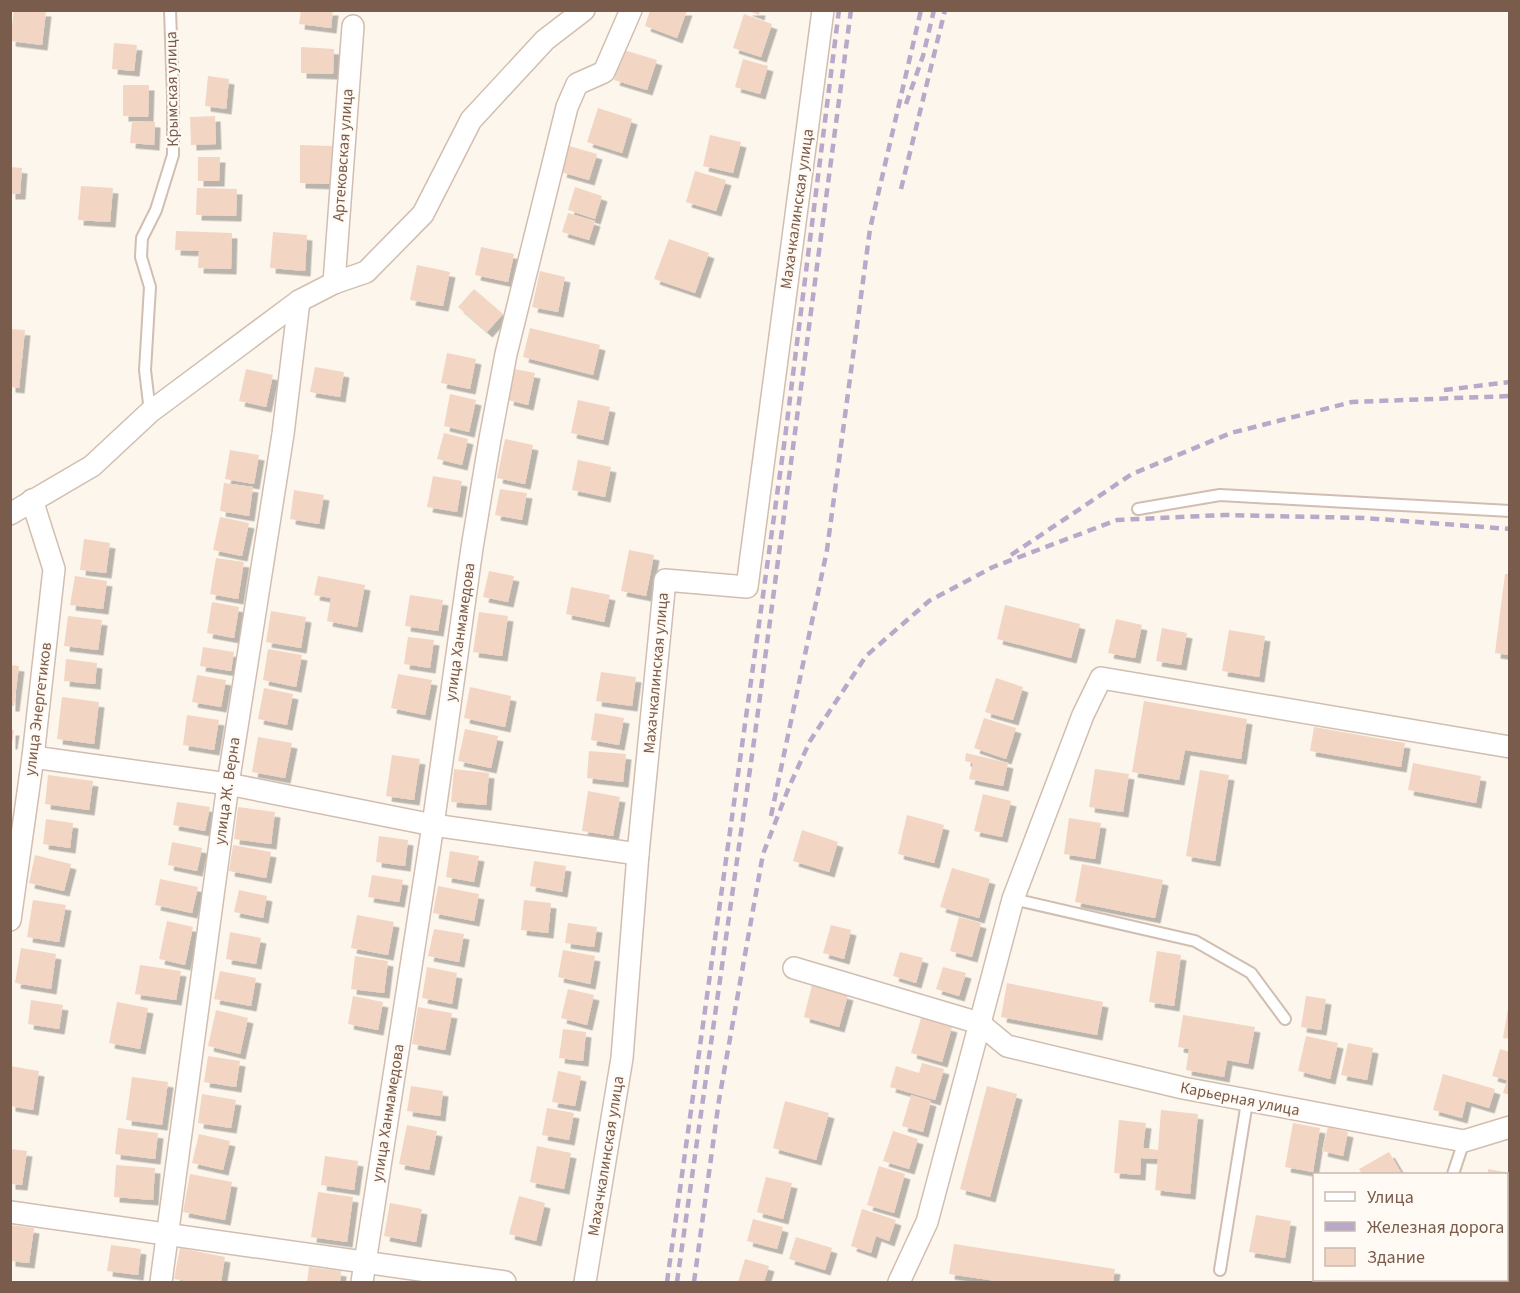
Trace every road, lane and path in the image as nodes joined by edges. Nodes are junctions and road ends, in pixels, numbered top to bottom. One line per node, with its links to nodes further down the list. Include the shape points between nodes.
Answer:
1 (170, 10): 8 (lane, Крымская улица, via 172,155 156,210 142,238 141,257 150,286 145,370)
2 (584, 10): 6 (street, via 545,40 471,120 423,214 366,272)
3 (631, 10): 16 (street, улица Ханмамедова, via 604,72 577,84 567,107 506,354 472,549)
4 (823, 10): 17 (street, Махачкалинская улица, via 747,587 664,580)
5 (353, 26): 6 (street, Артековская улица)
6 (334, 283): 7 (street)
7 (299, 301): 8 (street); 15 (street, улица Ж. Верна, via 283,434)
8 (150, 412): 9 (street, via 92,466)
9 (32, 500): 12 (street); 14 (street, улица Энергетиков, via 54,569)
10 (1138, 509): 11 (lane, via 1220,495)
11 (1509, 511)
12 (10, 514)
13 (1509, 747): 18 (street, via 1101,678 1083,715)
14 (33, 758): 15 (street); 19 (street, улица Энергетиков)
15 (228, 784): 16 (street); 28 (street, улица Ж. Верна)
16 (433, 825): 17 (street); 30 (street, улица Ханмамедова)
17 (638, 854): 33 (street, Махачкалинская улица, via 622,1058)
18 (1013, 899): 21 (lane, via 1195,941 1251,973); 22 (street)
19 (10, 920)
20 (794, 968): 22 (street, Карьерная улица)
21 (1285, 1018)
22 (979, 1023): 23 (street, Карьерная улица, via 1007,1046); 34 (street, via 927,1222)
23 (1247, 1101): 25 (street, Карьерная улица); 29 (lane)
24 (1509, 1127): 25 (street, Карьерная улица)
25 (1464, 1141): 26 (lane)
26 (1453, 1173)
27 (10, 1212): 28 (street)
28 (168, 1233): 30 (street); 31 (street, улица Ж. Верна)
29 (1220, 1270)
30 (363, 1273): 32 (street)
31 (161, 1282)
32 (505, 1282)
33 (585, 1282)
34 (899, 1282)

